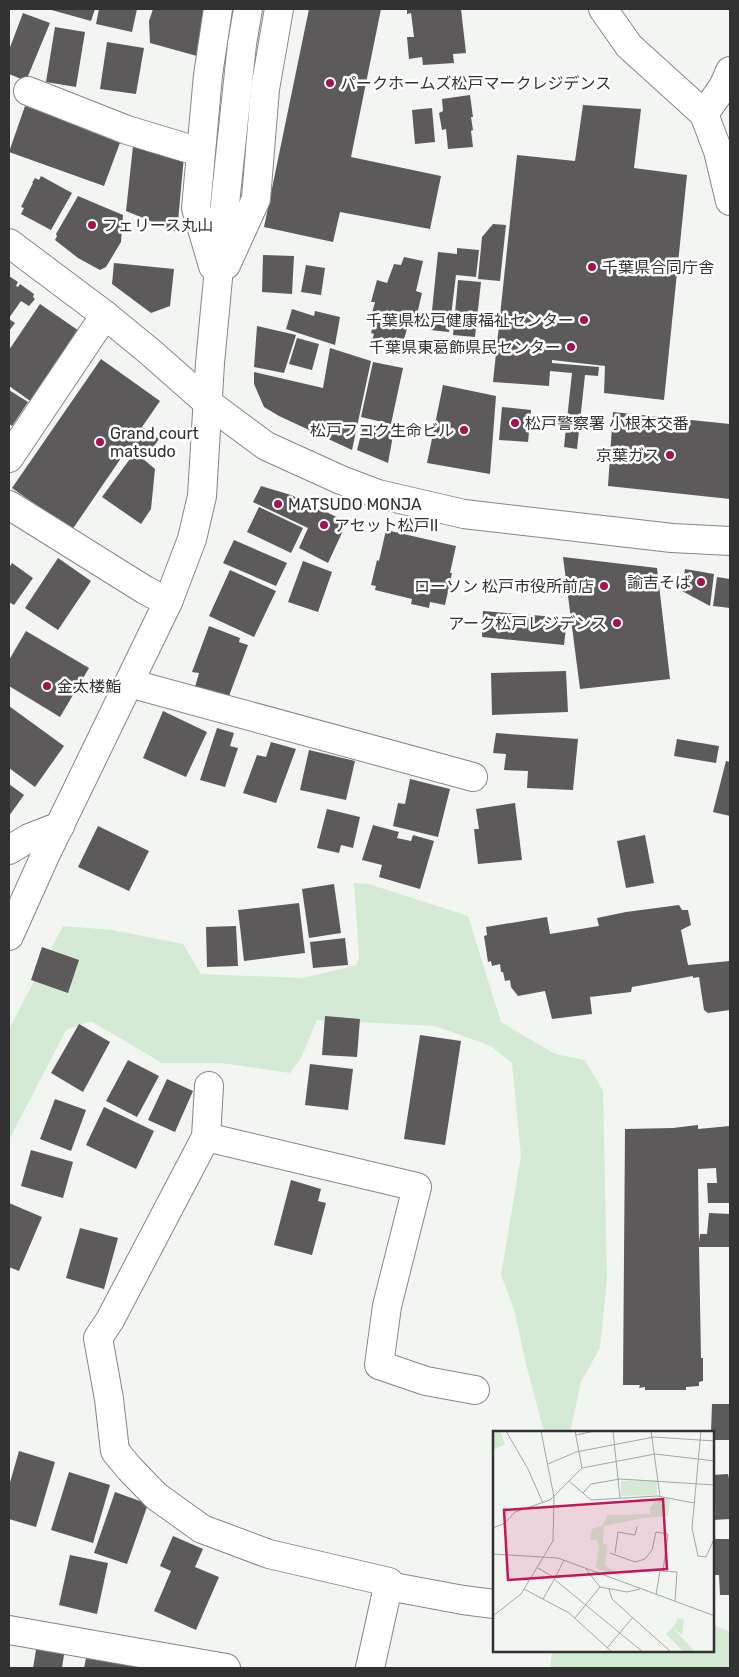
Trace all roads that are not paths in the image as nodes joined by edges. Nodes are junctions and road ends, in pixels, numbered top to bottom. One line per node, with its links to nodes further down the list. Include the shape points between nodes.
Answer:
1 (218, 9): 8 (street)
2 (248, 9): 11 (street)
3 (279, 9): 11 (street, via 265,89 256,199)
4 (603, 9): 7 (street, via 629,46)
5 (730, 71): 7 (street)
6 (28, 91): 8 (street, via 126,130)
7 (704, 114): 9 (street)
8 (200, 152): 11 (street, via 196,208)
9 (728, 182)
10 (9, 243): 12 (street)
11 (218, 282): 13 (street)
12 (105, 315): 13 (street); 14 (street)
13 (208, 403): 16 (street, via 266,446 341,480 386,496 464,514 672,538); 17 (street, via 202,496 192,539)
14 (9, 458)
15 (9, 505): 17 (street)
16 (730, 541)
17 (168, 602): 18 (street)
18 (129, 682): 19 (street); 20 (street)
19 (473, 778)
20 (60, 826): 21 (street); 22 (street)
21 (9, 850)
22 (9, 936)
23 (209, 1086): 24 (street)
24 (206, 1137): 25 (street, via 417,1187 387,1306 380,1365 426,1381); 26 (street, via 98,1338 116,1451 156,1496 202,1529 269,1554 389,1582)
25 (475, 1390)
26 (388, 1586): 27 (street); 30 (street)
27 (493, 1604)
28 (9, 1630): 29 (street)
29 (226, 1668)
30 (370, 1668)

